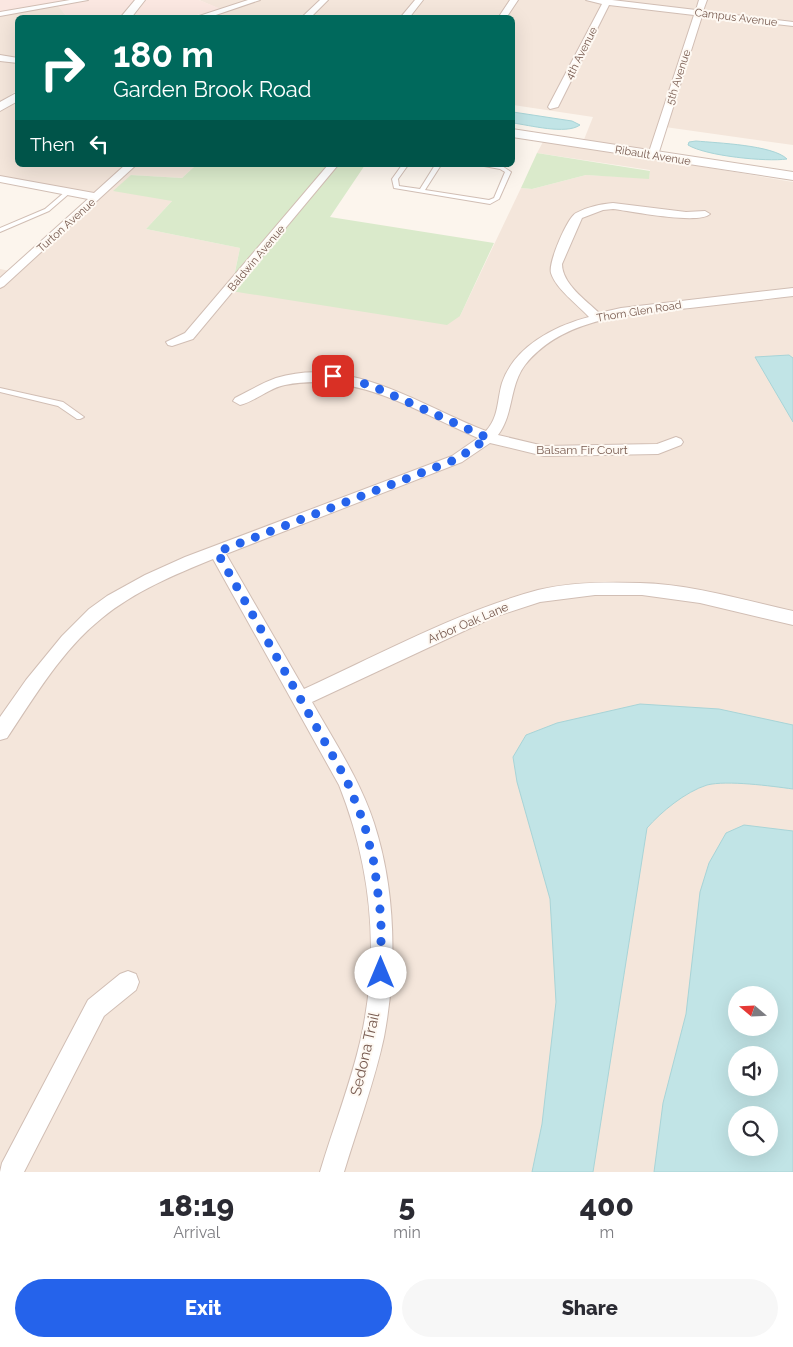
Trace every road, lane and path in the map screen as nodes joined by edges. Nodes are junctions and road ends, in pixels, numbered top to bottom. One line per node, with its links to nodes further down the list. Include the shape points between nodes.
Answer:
1 (84, 0): 11 (street)
2 (140, 0): 14 (street)
3 (256, 0): 15 (street)
4 (324, 0): 16 (street)
5 (419, 0): 17 (street)
6 (514, 0): 18 (street)
7 (590, 0): 10 (street, Campus Avenue)
8 (703, 0): 12 (street, 5th Avenue)
9 (16, 1): 11 (street)
10 (608, 1): 12 (street, Campus Avenue); 24 (street, 4th Avenue)
11 (21, 11): 13 (street)
12 (699, 12): 19 (street, Campus Avenue); 26 (street, 5th Avenue)
13 (0, 14)
14 (128, 15)
15 (210, 15)
16 (308, 15)
17 (406, 15)
18 (504, 15)
19 (793, 24)
20 (0, 58): 21 (street)
21 (15, 60)
22 (15, 97): 23 (street)
23 (0, 107)
24 (553, 107)
25 (515, 133): 26 (street, Ribault Avenue)
26 (653, 155): 32 (street, Ribault Avenue)
27 (130, 167): 36 (street, Turton Avenue)
28 (331, 167): 42 (street, Baldwin Avenue, via 189,336)
29 (404, 167): 34 (lane, via 395,179 396,187)
30 (437, 167): 34 (lane)
31 (495, 167): 34 (lane, via 508,172 496,199 490,202)
32 (793, 176)
33 (0, 179): 35 (street)
34 (422, 191)
35 (68, 192): 36 (street); 38 (lane, via 47,210)
36 (96, 197): 39 (street, Turton Avenue)
37 (705, 214): 41 (street, via 686,215 613,206 578,216 556,264 556,272)
38 (0, 230)
39 (0, 284)
40 (793, 292): 41 (street, Thorn Glen Road)
41 (596, 317): 46 (street, Thorn Glen Road, via 559,332 537,346 519,364 505,395 502,417)
42 (172, 342)
43 (0, 390): 45 (lane, via 60,404)
44 (240, 401): 46 (street, Balsam Fir Court, via 259,388 283,380 333,376 370,385)
45 (80, 417)
46 (488, 438): 47 (street, Balsam Fir Court, via 544,451 658,449); 48 (street, via 457,459)
47 (676, 442)
48 (217, 552): 50 (street, Sedona Trail); 51 (street, via 154,577 97,613 47,665)
49 (793, 618): 50 (street, Arbor Oak Lane, via 700,597 642,589 595,589 540,596 490,612)
50 (300, 699): 54 (street, Sedona Trail, via 347,781 364,823 374,863 381,917 381,973 372,1038)
51 (0, 732)
52 (128, 982): 53 (street, via 96,1008)
53 (11, 1172)
54 (332, 1172)

